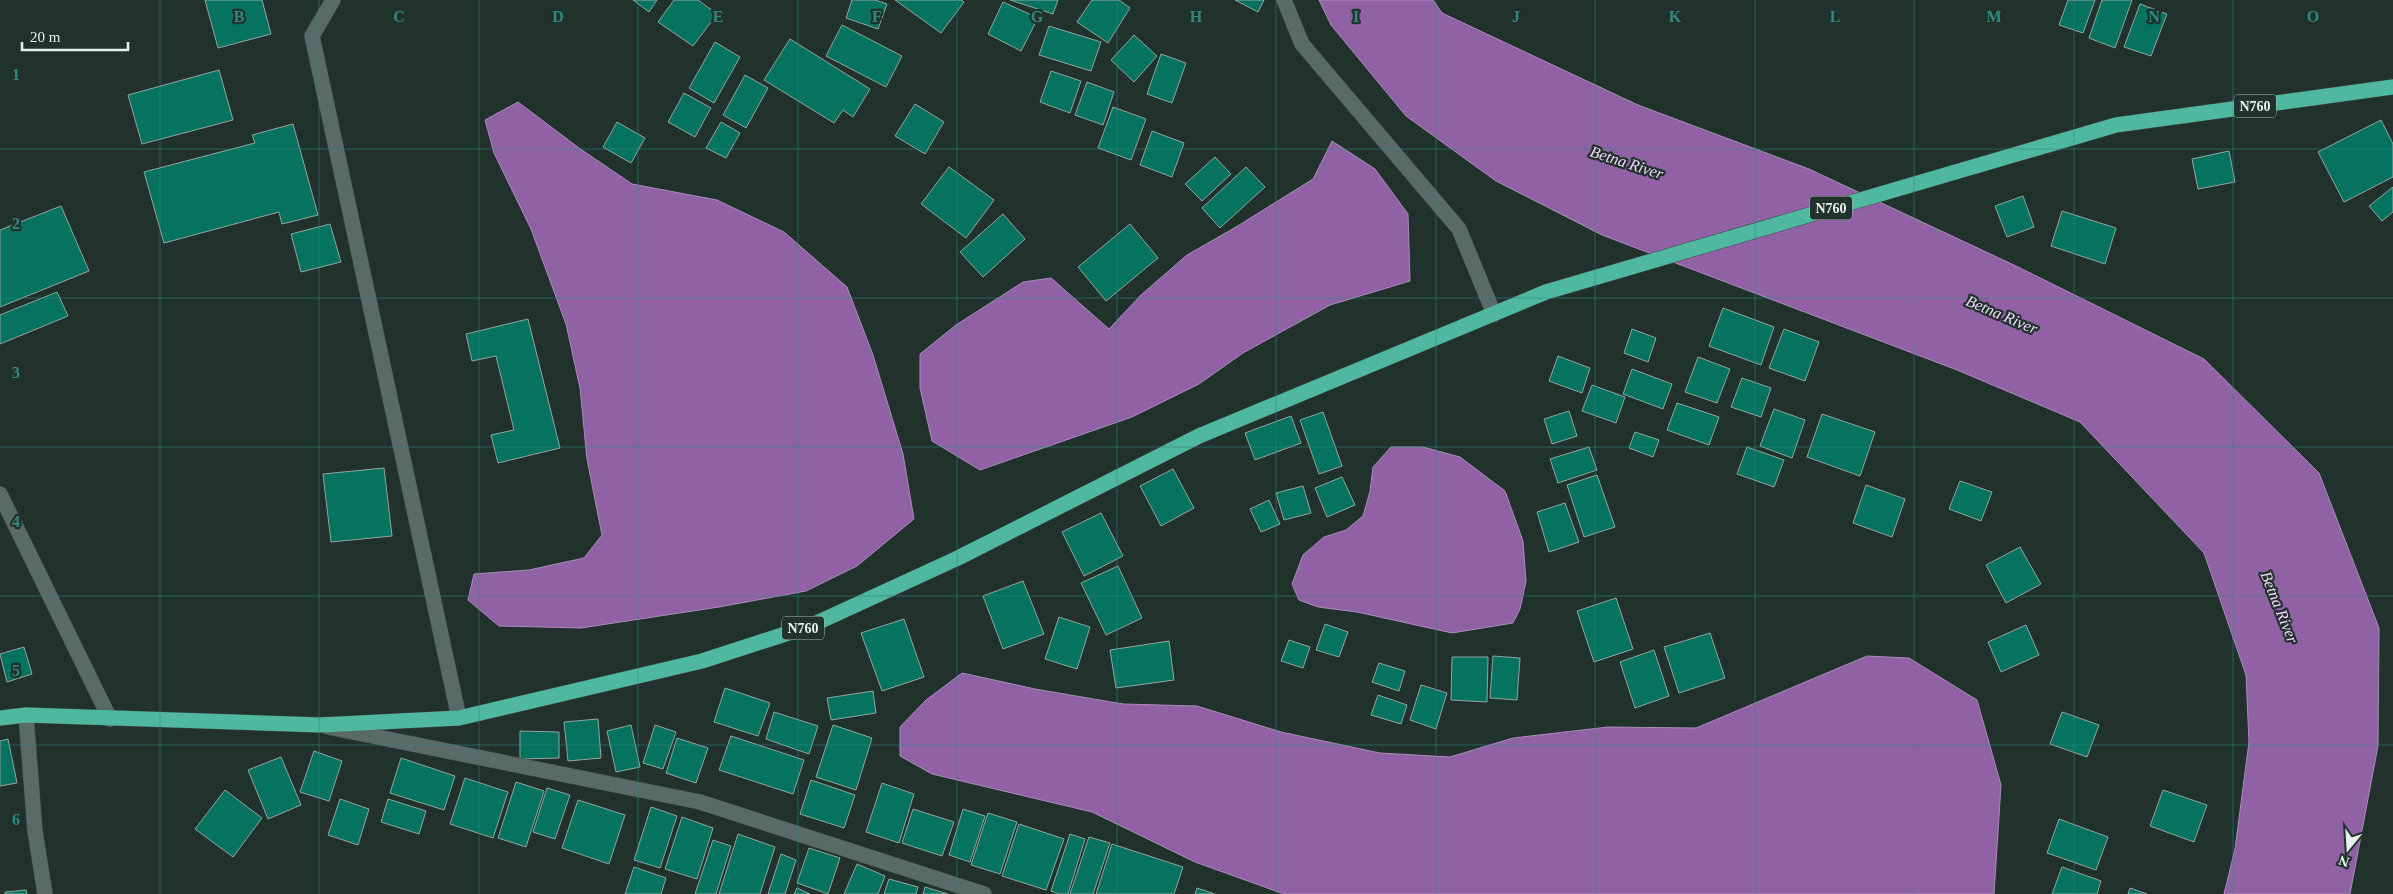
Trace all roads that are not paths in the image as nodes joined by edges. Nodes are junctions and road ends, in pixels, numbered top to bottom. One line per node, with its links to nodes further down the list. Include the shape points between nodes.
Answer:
1 (333, 0): 8 (street, via 312,36)
2 (1284, 0): 4 (street, via 1302,44 1459,229)
3 (2393, 87): 4 (highway, N760, via 2116,125 1546,292)
4 (1494, 314): 8 (highway, N760, via 1199,436 958,558 810,626 702,662)
5 (0, 494): 9 (street)
6 (26, 715): 7 (highway, N760); 9 (highway, N760); 11 (street, via 34,831)
7 (0, 718)
8 (459, 718): 10 (highway, N760)
9 (110, 719): 10 (highway, N760)
10 (320, 725): 12 (street, via 700,802)
11 (45, 894)
12 (984, 894)

